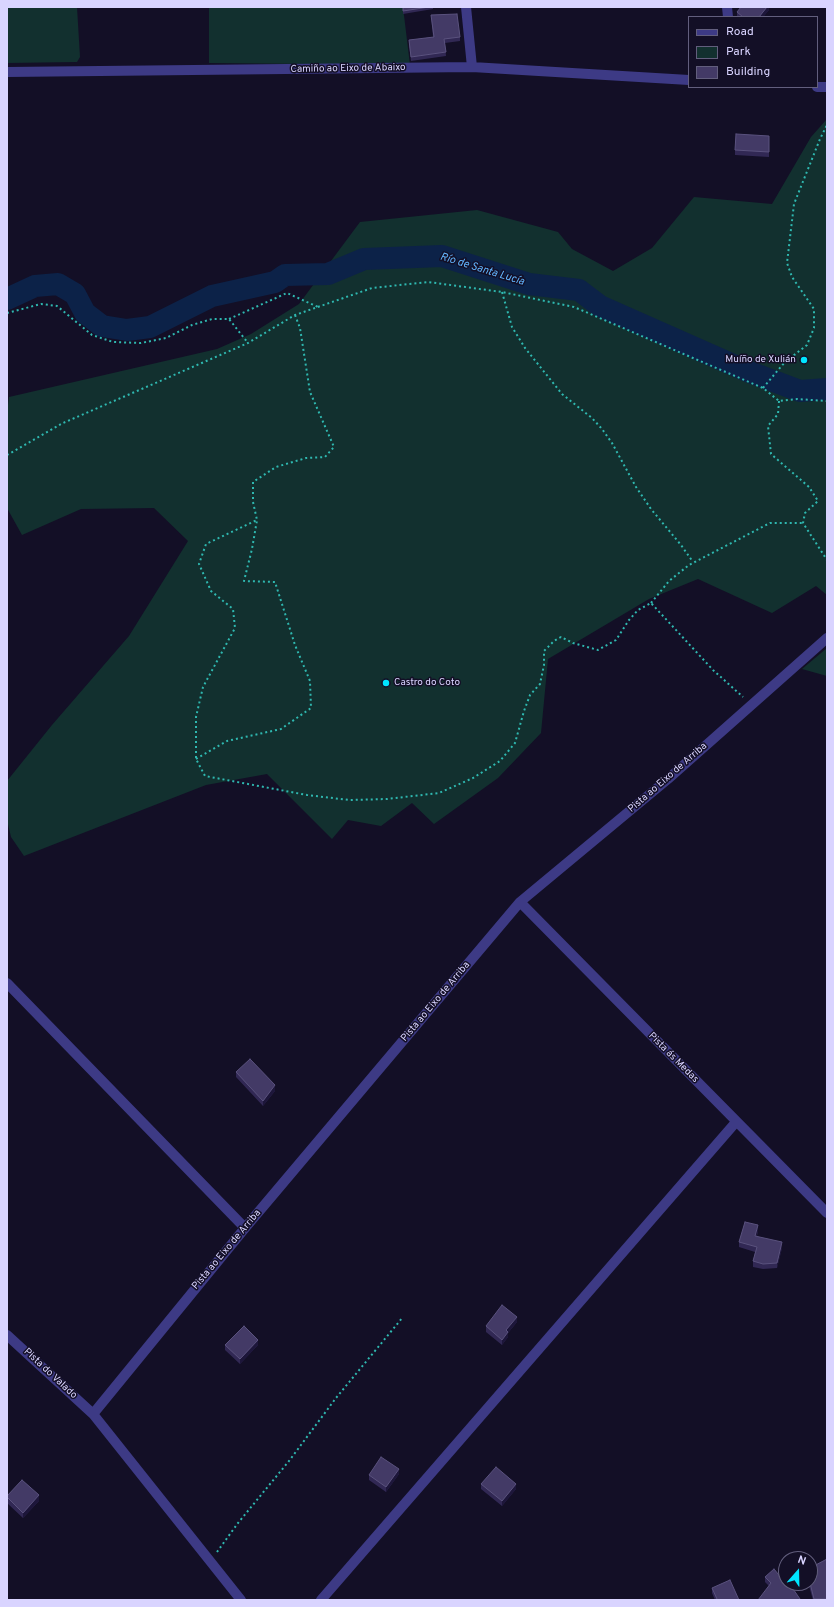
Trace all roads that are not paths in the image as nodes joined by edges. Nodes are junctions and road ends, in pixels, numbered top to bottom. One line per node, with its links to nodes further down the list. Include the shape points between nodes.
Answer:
1 (466, 7): 2 (street)
2 (472, 67): 3 (street, Camiño ao Eixo de Abaixo); 4 (street, Camiño ao Eixo de Abaixo)
3 (7, 72)
4 (688, 80)
5 (827, 638): 6 (street, Pista ao Eixo de Arriba, via 668,779)
6 (520, 902): 8 (street, Pista ás Medas); 10 (street, Pista ao Eixo de Arriba)
7 (7, 984): 10 (street)
8 (736, 1122): 9 (street, Pista ás Medas); 14 (street)
9 (827, 1213)
10 (245, 1228): 12 (street, Pista ao Eixo de Arriba)
11 (7, 1335): 12 (street, Pista do Valado)
12 (93, 1414): 13 (street, Pista do Valado)
13 (241, 1600)
14 (321, 1600)

